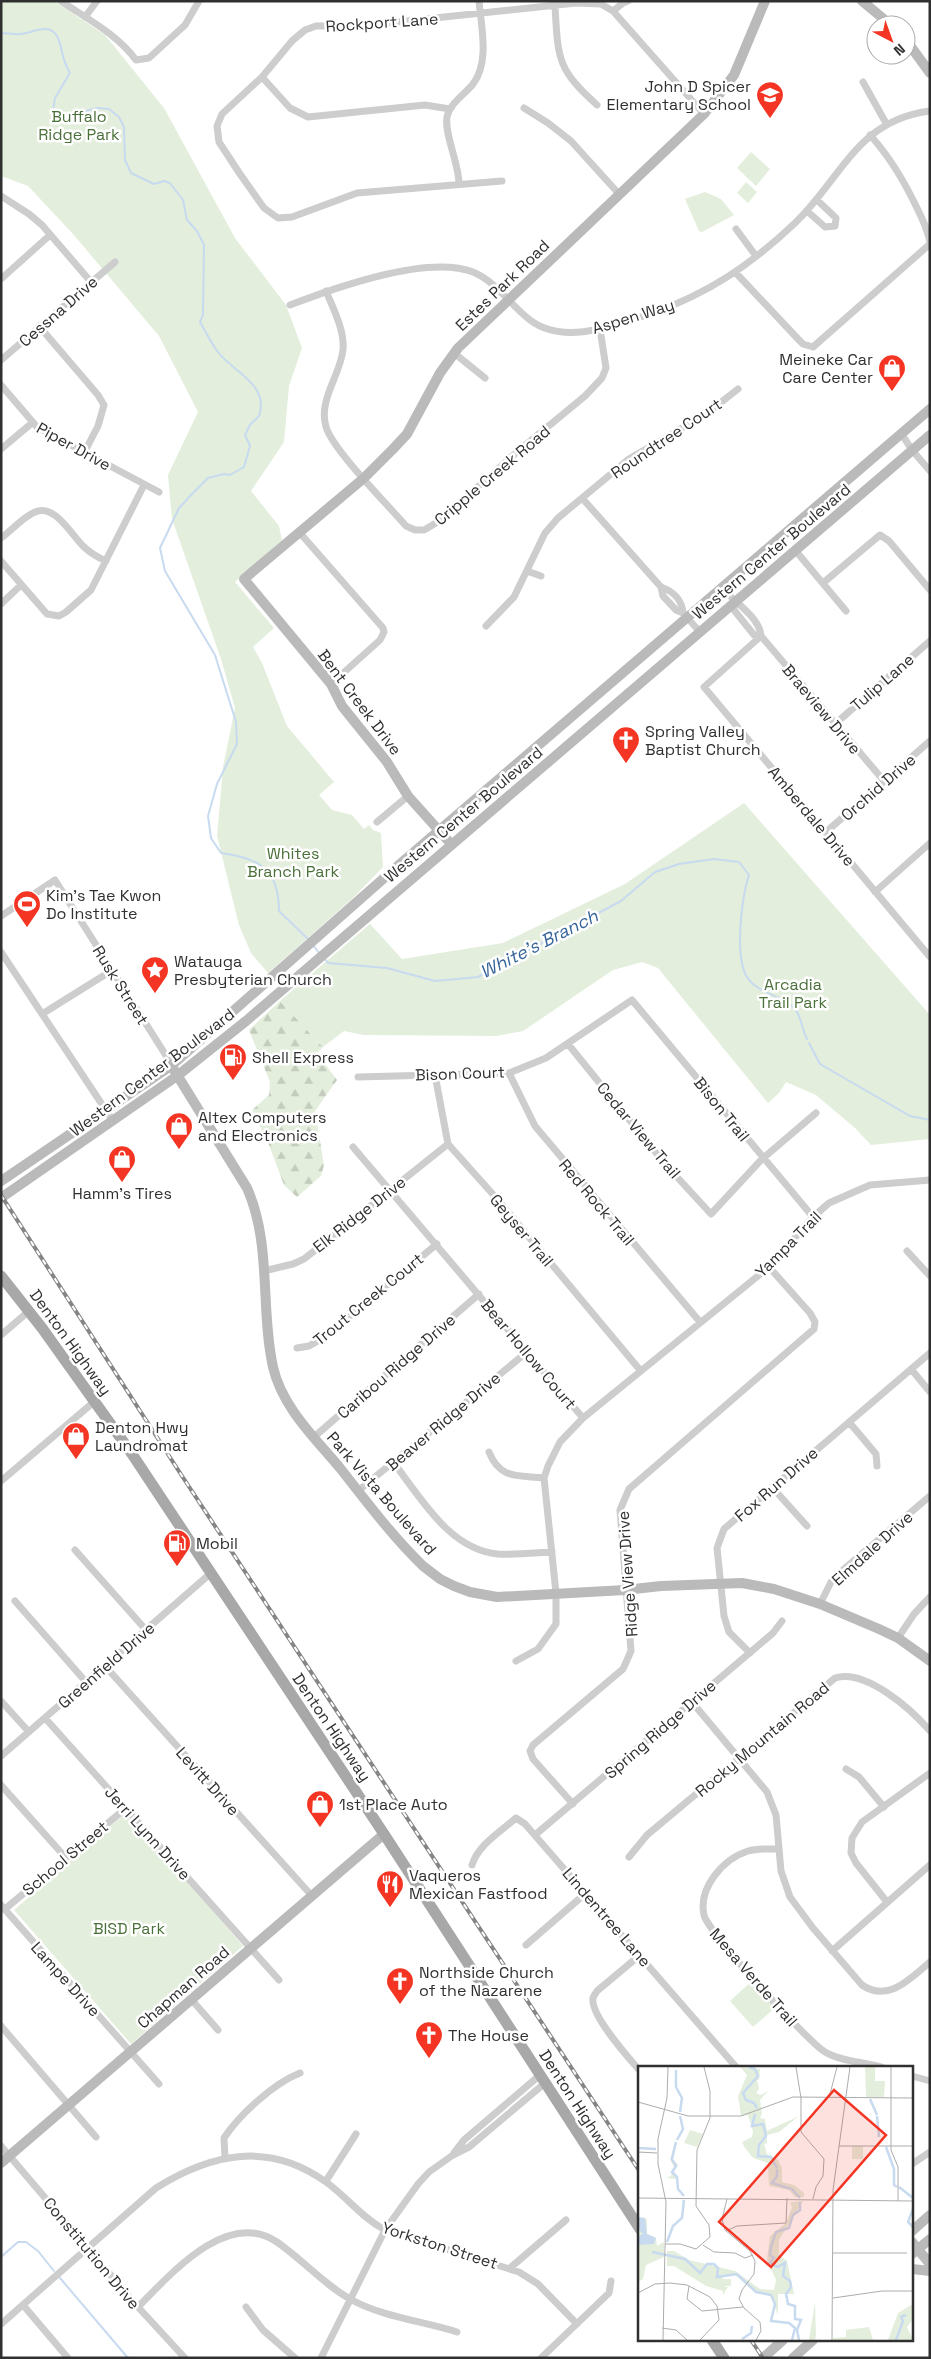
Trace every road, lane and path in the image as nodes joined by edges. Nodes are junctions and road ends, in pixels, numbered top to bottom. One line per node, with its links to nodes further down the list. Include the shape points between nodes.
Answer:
1 (61, 1): 12 (street)
2 (97, 1): 12 (street)
3 (199, 1): 12 (street, via 185,25 149,58 140,60)
4 (478, 1): 10 (street)
5 (628, 1): 9 (street)
6 (765, 1): 21 (street, Estes Park Road, via 734,74)
7 (862, 1): 11 (street)
8 (555, 6): 9 (street, Rockport Lane, via 601,4); 10 (street, Rockport Lane); 17 (street, via 559,56 570,79)
9 (613, 11): 21 (street, Rockport Lane)
10 (480, 14): 15 (street, Rockport Lane, via 360,26 316,26 297,35); 19 (street, via 481,69 472,86)
11 (879, 15)
12 (85, 17)
13 (916, 54): 14 (street)
14 (930, 73)
15 (262, 77): 19 (street, via 290,108 308,117 425,105); 25 (street, Rockport Lane, via 222,114 217,134 240,174 264,208 273,215 292,217 357,193)
16 (863, 82): 22 (street)
17 (598, 105)
18 (524, 108): 26 (street, via 571,141)
19 (450, 109): 25 (street, via 447,126 456,157)
20 (930, 111): 22 (street, Aspen Way, via 901,117)
21 (704, 114): 26 (street, Estes Park Road)
22 (887, 125): 23 (street, Aspen Way)
23 (870, 135): 28 (street, Aspen Way, via 853,151); 32 (street, via 902,177)
24 (502, 181): 25 (street, Rockport Lane)
25 (459, 184)
26 (619, 194): 39 (street, Estes Park Road)
27 (2, 197): 31 (street, via 29,214)
28 (817, 200): 29 (street, Aspen Way); 29 (street, via 836,218 835,226 825,226)
29 (807, 211): 33 (street, Aspen Way)
30 (736, 229): 33 (street)
31 (50, 235): 36 (street); 37 (street)
32 (930, 243): 35 (street, via 813,347 803,344)
33 (756, 256): 35 (street, Aspen Way)
34 (115, 262): 37 (street, Cessna Drive)
35 (736, 273): 42 (street, Aspen Way, via 686,299)
36 (1, 279)
37 (91, 282): 41 (street, Cessna Drive)
38 (326, 291): 39 (street, Aspen Way, via 349,282 406,270 442,268 472,272 493,284); 40 (street, Aspen Way); 56 (street, Cripple Creek Road, via 336,315 343,349 325,402 326,427)
39 (509, 299): 42 (street, Aspen Way, via 531,321 554,330 578,332); 43 (street, Estes Park Road)
40 (290, 305)
41 (40, 326): 44 (street, Cessna Drive); 54 (street, via 104,405 98,426)
42 (600, 329): 56 (street, Cripple Creek Road, via 606,368 602,378 432,526 415,530 406,526)
43 (454, 353): 45 (street); 56 (street, Estes Park Road, via 407,434)
44 (1, 360)
45 (485, 378)
46 (1, 384): 49 (street, Piper Drive)
47 (738, 389): 59 (street, Roundtree Court, via 706,414 629,459)
48 (930, 409): 50 (street, Western Center Boulevard)
49 (32, 423): 52 (street); 54 (street, Piper Drive)
50 (901, 433): 53 (street); 70 (street, Western Center Boulevard)
51 (930, 435): 53 (street, Western Center Boulevard)
52 (1, 449)
53 (912, 450): 55 (street); 62 (street, Western Center Boulevard)
54 (84, 453): 57 (street, Piper Drive)
55 (930, 471)
56 (364, 478): 60 (street, Estes Park Road)
57 (144, 485): 58 (street, Piper Drive); 64 (street)
58 (159, 492)
59 (582, 498): 65 (street, Roundtree Court, via 545,533); 75 (street, via 662,587 663,596)
60 (300, 532): 67 (street, Estes Park Road); 80 (street, via 384,632 380,640)
61 (1, 538): 64 (street, via 34,512 43,509 58,519 89,551)
62 (795, 550): 68 (street); 72 (street, Western Center Boulevard)
63 (1, 561): 69 (street)
64 (106, 561): 69 (street, via 90,590 59,616 47,614)
65 (526, 571): 66 (street); 76 (street, Roundtree Court, via 514,597)
66 (541, 576)
67 (244, 579): 80 (street, Bent Creek Drive)
68 (823, 583): 71 (street, via 880,535 889,541); 74 (street)
69 (21, 585): 73 (street)
70 (721, 587): 72 (street, Braeview Drive); 75 (street, Western Center Boulevard)
71 (930, 590)
72 (734, 602): 77 (street, Western Center Boulevard); 78 (street, Braeview Drive, via 734,610 754,635)
73 (1, 604)
74 (846, 610)
75 (685, 615): 77 (street); 86 (street, Western Center Boulevard)
76 (486, 626)
77 (700, 632): 89 (street, Western Center Boulevard)
78 (761, 636): 81 (street, Braeview Drive); 87 (street, Amberdale Drive, via 704,687)
79 (930, 641): 81 (street, Tulip Lane)
80 (330, 684): 84 (street, Bent Creek Drive, via 342,706 387,762)
81 (835, 724): 83 (street, Braeview Drive)
82 (930, 741): 83 (street, Orchid Drive)
83 (884, 781): 87 (street, Orchid Drive)
84 (408, 796): 85 (street); 86 (street, Bent Creek Drive)
85 (377, 822)
86 (439, 831): 89 (street, Bent Creek Drive); 90 (street, Western Center Boulevard)
87 (826, 832): 92 (street, Amberdale Drive)
88 (930, 843): 92 (street)
89 (450, 844): 91 (street, Western Center Boulevard)
90 (400, 864): 91 (street); 101 (street, Western Center Boulevard)
91 (411, 878): 104 (street, Western Center Boulevard)
92 (875, 892): 94 (street, Amberdale Drive)
93 (1, 916): 97 (street, Rusk Street, via 55,880)
94 (927, 947): 96 (street, Amberdale Drive)
95 (1, 952): 99 (street)
96 (930, 957)
97 (111, 971): 99 (street); 101 (street, Rusk Street)
98 (632, 1000): 100 (street, Bison Court); 111 (street, Bison Trail, via 726,1111)
99 (42, 1014): 106 (street)
100 (568, 1044): 102 (street, Bison Court, via 546,1058); 111 (street, Cedar View Trail, via 666,1165 711,1214)
101 (172, 1065): 104 (street, Park Vista Boulevard); 106 (street, Western Center Boulevard)
102 (508, 1073): 103 (street, Bison Court); 125 (street, Red Rock Trail, via 535,1126)
103 (435, 1075): 105 (street, Bison Court); 109 (street, Geyser Trail)
104 (177, 1076): 108 (street, Western Center Boulevard); 120 (street, Park Vista Boulevard, via 247,1188 259,1222)
105 (358, 1077)
106 (106, 1111): 108 (street); 113 (street, Western Center Boulevard)
107 (816, 1113): 111 (street)
108 (113, 1121): 115 (street, Western Center Boulevard)
109 (448, 1144): 114 (street, Elk Ridge Drive); 131 (street, Geyser Trail)
110 (353, 1146): 114 (street, Bear Hollow Court)
111 (762, 1159): 116 (street, Bison Trail)
112 (930, 1180): 116 (street, Yampa Trail, via 870,1185 829,1203)
113 (1, 1181)
114 (390, 1190): 117 (street, Bear Hollow Court); 120 (street, Elk Ridge Drive, via 304,1259)
115 (1, 1198)
116 (813, 1217): 119 (street, Yampa Trail)
117 (436, 1244): 123 (street, Bear Hollow Court); 127 (street, Trout Creek Court, via 323,1338)
118 (907, 1251): 122 (street)
119 (769, 1267): 125 (street, Yampa Trail); 150 (street, Ridge View Drive, via 810,1314 815,1322 814,1329 629,1489 620,1510)
120 (264, 1271): 136 (street, Park Vista Boulevard, via 273,1369 293,1410)
121 (1, 1276): 124 (main road, Denton Highway)
122 (930, 1276)
123 (479, 1294): 128 (street, Bear Hollow Court); 136 (street, Caribou Ridge Drive)
124 (29, 1312): 126 (street); 133 (main road, Denton Highway)
125 (700, 1322): 131 (street, Yampa Trail)
126 (1, 1335)
127 (297, 1348)
128 (527, 1352): 134 (street, Bear Hollow Court); 138 (street, Beaver Ridge Drive)
129 (930, 1353): 130 (street, Fox Run Drive)
130 (911, 1369): 132 (street); 135 (street, Fox Run Drive)
131 (640, 1370): 134 (street, Yampa Trail)
132 (930, 1392)
133 (95, 1401): 141 (street); 148 (main road, Denton Highway)
134 (586, 1415): 140 (street, Bear Hollow Court, via 560,1442)
135 (848, 1422): 139 (street, via 876,1454); 142 (street, Fox Run Drive)
136 (314, 1437): 143 (street, Park Vista Boulevard)
137 (490, 1452): 140 (street, via 496,1465 507,1474)
138 (393, 1462): 143 (street, Beaver Ridge Drive); 147 (street, via 438,1520 465,1542 497,1554)
139 (877, 1466)
140 (544, 1478): 147 (street, Bear Hollow Court)
141 (1, 1481)
142 (772, 1487): 145 (street); 149 (street, Fox Run Drive, via 724,1529 717,1548)
143 (358, 1491): 151 (street, Park Vista Boulevard, via 415,1558 440,1579 497,1597)
144 (930, 1496): 154 (street, Elmdale Drive, via 843,1570 831,1582)
145 (807, 1526)
146 (75, 1550): 156 (street)
147 (552, 1552): 151 (street, Bear Hollow Court)
148 (211, 1573): 156 (street, Greenfield Drive); 176 (main road, Denton Highway)
149 (722, 1584): 150 (street, Park Vista Boulevard); 154 (street, Park Vista Boulevard, via 774,1589); 158 (street, Fox Run Drive, via 729,1632)
150 (626, 1590): 151 (street, Park Vista Boulevard); 173 (street, Ridge View Drive, via 631,1651 624,1669 533,1745 530,1751 533,1759)
151 (556, 1593): 159 (street, Bear Hollow Court, via 556,1624 538,1649)
152 (930, 1597): 157 (street)
153 (16, 1601): 162 (street)
154 (820, 1604): 157 (street, Park Vista Boulevard)
155 (782, 1621): 158 (street, Spring Ridge Drive)
156 (146, 1630): 161 (street, Greenfield Drive)
157 (898, 1638): 160 (street, Park Vista Boulevard)
158 (750, 1653): 164 (street, Spring Ridge Drive)
159 (516, 1661)
160 (930, 1661)
161 (105, 1666): 162 (street, Greenfield Drive); 184 (street, Levitt Drive)
162 (86, 1682): 165 (street, Greenfield Drive)
163 (1, 1701): 167 (street)
164 (692, 1702): 169 (street); 173 (street, Spring Ridge Drive)
165 (45, 1718): 167 (street, Greenfield Drive); 175 (street, Jerri Lynn Drive)
166 (930, 1731): 169 (street, Rocky Mountain Road, via 878,1688 856,1677 843,1675 822,1688)
167 (29, 1732): 168 (street, Greenfield Drive)
168 (1, 1756)
169 (740, 1758): 178 (street, via 773,1804); 179 (street, Rocky Mountain Road, via 647,1836)
170 (846, 1770): 174 (street, via 859,1777)
171 (930, 1773): 174 (street)
172 (1, 1785): 180 (street)
173 (573, 1804): 177 (street, Spring Ridge Drive)
174 (884, 1807): 185 (street, via 862,1822 855,1831 851,1846 856,1863)
175 (126, 1808): 180 (street, School Street); 188 (street, Jerri Lynn Drive)
176 (384, 1834): 184 (street, Chapman Road); 202 (main road, Denton Highway)
177 (535, 1835): 181 (street, Lindentree Lane, via 516,1818 482,1847 474,1856); 183 (street, Lindentree Lane)
178 (779, 1850): 189 (street, via 781,1871 790,1897); 198 (street, Mesa Verde Trail, via 751,1850 726,1865 708,1886 704,1916 731,1953 812,2043 832,2055)
179 (629, 1857)
180 (66, 1858): 186 (street, School Street)
181 (472, 1865)
182 (930, 1865): 185 (street)
183 (586, 1893): 187 (street); 190 (street, Lindentree Lane)
184 (312, 1896): 188 (street, Chapman Road)
185 (887, 1902): 189 (street)
186 (3, 1907): 196 (street, Lampe Drive)
187 (526, 1945)
188 (252, 1948): 192 (street, Jerri Lynn Drive); 193 (street, Chapman Road)
189 (832, 1951): 191 (street, via 870,1991 884,1992 900,1987)
190 (640, 1955): 197 (street, Lindentree Lane); 199 (street, via 593,1998 594,2009)
191 (930, 1962)
192 (279, 1980)
193 (192, 1999): 195 (street); 196 (street, Chapman Road)
194 (1, 2026): 205 (street)
195 (218, 2030)
196 (130, 2052): 204 (street, Lampe Drive); 205 (street, Chapman Road)
197 (736, 2066)
198 (871, 2066)
199 (638, 2069)
200 (300, 2073): 214 (street, via 284,2080 240,2118 224,2138)
201 (914, 2076): 203 (street)
202 (542, 2079): 206 (street); 207 (street); 220 (main road, Denton Highway)
203 (929, 2079)
204 (159, 2084)
205 (69, 2105): 209 (street); 212 (street, Chapman Road)
206 (492, 2116): 207 (street); 213 (street, via 464,2140)
207 (498, 2122): 213 (street, via 469,2147)
208 (356, 2134): 217 (street)
209 (96, 2137)
210 (1, 2146): 212 (street, Constitution Drive)
211 (930, 2152): 216 (street)
212 (10, 2155): 215 (street, Chapman Road); 224 (street, Constitution Drive)
213 (453, 2155): 222 (street, via 418,2184)
214 (225, 2158): 217 (street, Yorkston Street, via 279,2159); 224 (street, Yorkston Street, via 178,2174 156,2188)
215 (1, 2163)
216 (914, 2163)
217 (326, 2181): 222 (street, Yorkston Street)
218 (930, 2215): 221 (street)
219 (566, 2220): 227 (street)
220 (638, 2227)
221 (914, 2228)
222 (385, 2230): 227 (street, Yorkston Street); 231 (street)
223 (930, 2239): 225 (street)
224 (88, 2248): 232 (street, Yorkston Street); 233 (street, Constitution Drive)
225 (914, 2249): 226 (street)
226 (930, 2264)
227 (510, 2268): 236 (street, Yorkston Street, via 538,2284)
228 (914, 2269): 229 (street)
229 (930, 2271)
230 (611, 2281): 236 (street, via 609,2293)
231 (350, 2300): 233 (street, via 277,2242 249,2233 230,2234 215,2240); 237 (street, via 369,2309); 244 (street)
232 (23, 2305): 235 (street, Yorkston Street); 241 (street)
233 (138, 2307): 242 (street, Constitution Drive)
234 (246, 2307): 243 (street, via 263,2330)
235 (1, 2324)
236 (577, 2324): 245 (street)
237 (457, 2332)
238 (713, 2342): 246 (main road)
239 (781, 2342): 247 (street)
240 (811, 2342): 248 (street)
241 (68, 2358)
242 (185, 2358)
243 (295, 2358)
244 (321, 2358)
245 (541, 2358)
246 (724, 2358)
247 (763, 2358)
248 (793, 2358)

